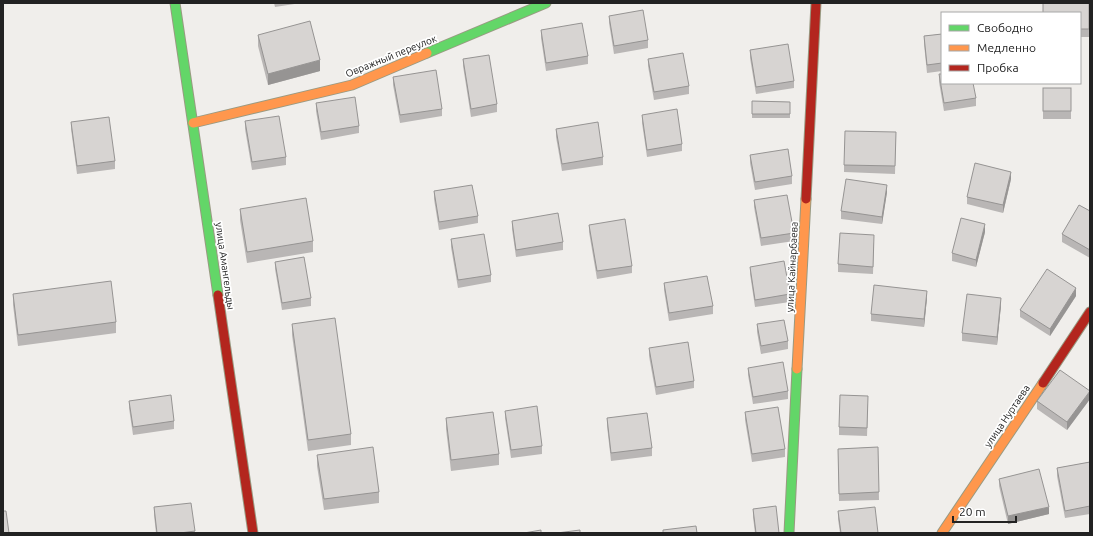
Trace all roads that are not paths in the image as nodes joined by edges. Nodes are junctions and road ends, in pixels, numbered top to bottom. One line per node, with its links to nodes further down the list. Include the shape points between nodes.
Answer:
1 (175, 3): 4 (street, улица Амангельды)
2 (546, 3): 4 (street, Овражный переулок, via 352,85)
3 (816, 3): 7 (street, улица Кайнарбаева)
4 (193, 123): 6 (street, улица Амангельды)
5 (1090, 312): 8 (street, улица Нуртаева)
6 (253, 533)
7 (789, 533)
8 (942, 533)

